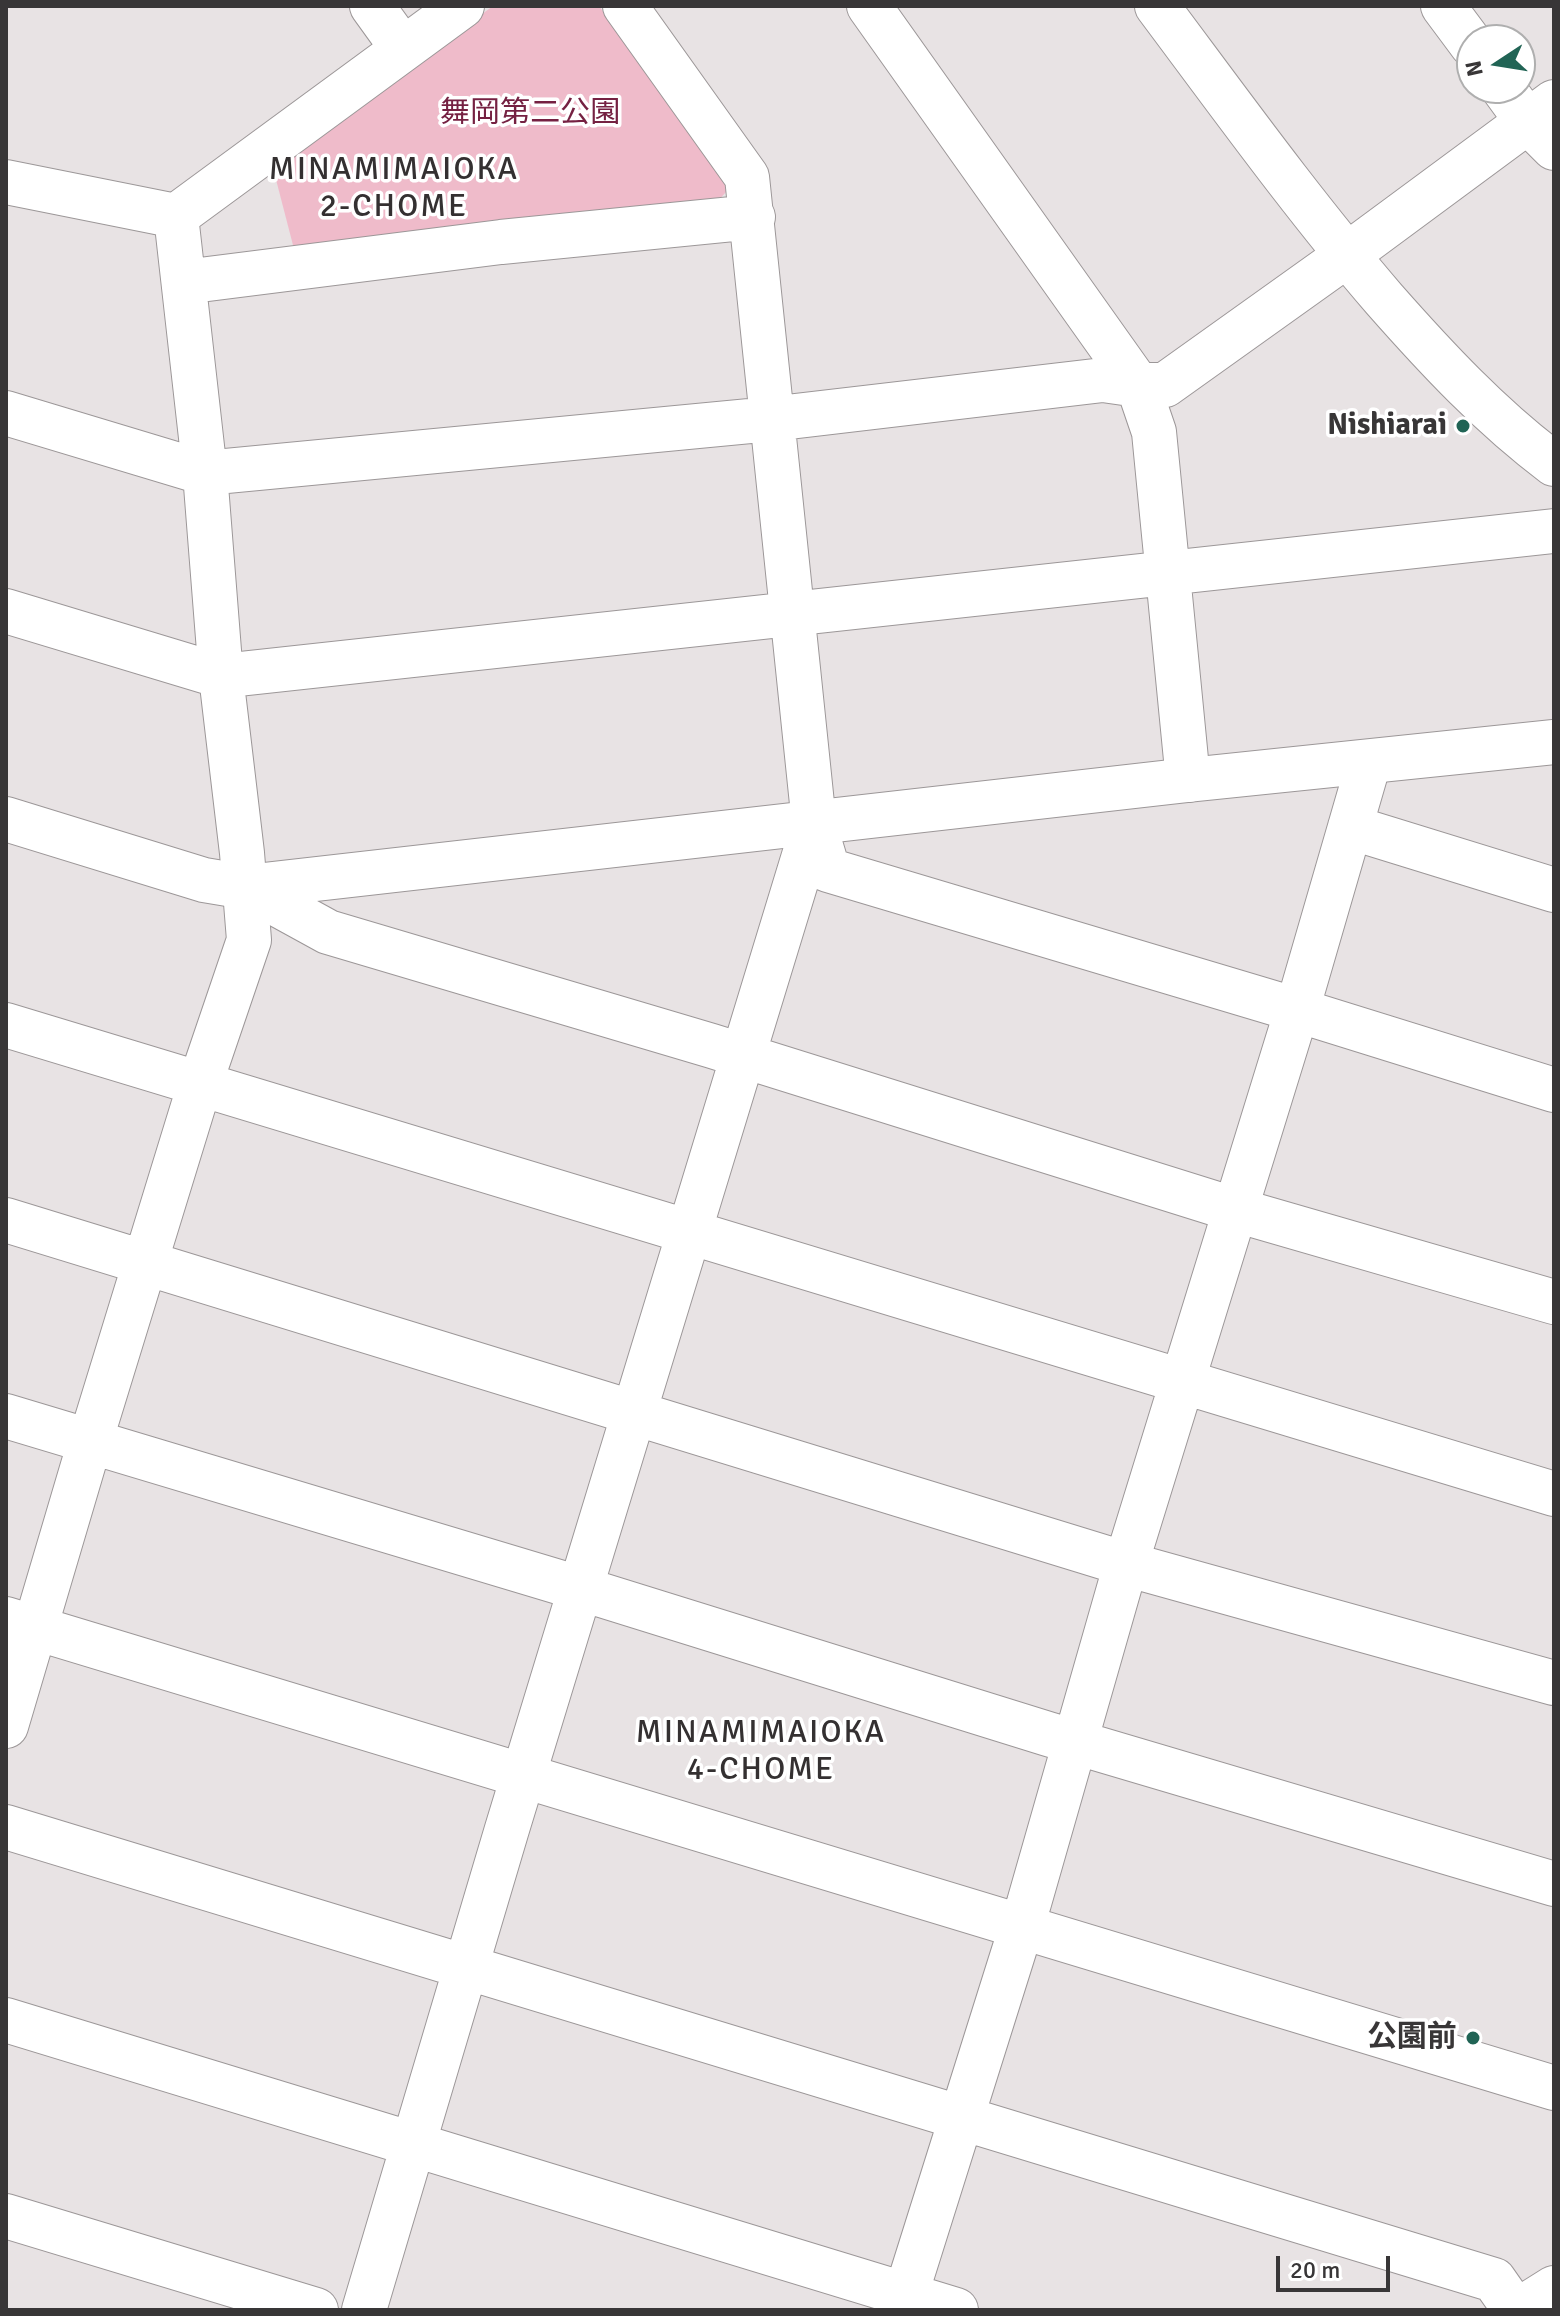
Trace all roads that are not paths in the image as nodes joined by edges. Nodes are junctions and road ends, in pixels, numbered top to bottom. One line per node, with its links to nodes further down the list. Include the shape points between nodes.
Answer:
1 (372, 6): 8 (street)
2 (462, 6): 8 (street)
3 (625, 6): 12 (street, via 747,177)
4 (869, 6): 15 (street)
5 (1157, 6): 13 (street)
6 (1443, 6): 7 (street)
7 (1456, 24)
8 (403, 49): 11 (street)
9 (1534, 115): 13 (street)
10 (6, 182): 11 (street)
11 (176, 216): 14 (street)
12 (753, 217): 14 (street); 17 (street)
13 (1347, 255): 15 (street, via 1165,385); 18 (street, via 1438,360)
14 (184, 282): 19 (street)
15 (1138, 385): 17 (street, via 1103,380); 21 (street, via 1154,432)
16 (6, 413): 19 (street)
17 (771, 419): 19 (street); 23 (street)
18 (1554, 464)
19 (205, 473): 24 (street)
20 (1554, 531): 21 (street)
21 (1167, 574): 23 (street); 27 (street)
22 (6, 611): 24 (street)
23 (791, 613): 24 (street); 29 (street)
24 (221, 676): 31 (street)
25 (1554, 742): 26 (street)
26 (1369, 762): 27 (street); 30 (street)
27 (1188, 780): 29 (street)
28 (6, 819): 31 (street, via 204,880)
29 (814, 823): 31 (street); 33 (street, via 828,870); 35 (street)
30 (1350, 827): 32 (street); 33 (street)
31 (246, 887): 35 (street, via 328,932); 36 (street, via 249,940)
32 (1554, 890)
33 (1297, 1010): 37 (street); 38 (street)
34 (6, 1025): 36 (street)
35 (742, 1056): 38 (street); 40 (street)
36 (200, 1084): 40 (street); 41 (street)
37 (1554, 1090)
38 (1236, 1210): 42 (street); 43 (street)
39 (6, 1220): 41 (street)
40 (689, 1232): 43 (street); 44 (street)
41 (147, 1262): 44 (street); 46 (street)
42 (1554, 1302)
43 (1184, 1382): 47 (street); 48 (street)
44 (635, 1411): 48 (street); 49 (street)
45 (6, 1416): 46 (street)
46 (90, 1442): 49 (street); 50 (street)
47 (1554, 1494)
48 (1126, 1564): 51 (street); 53 (street)
49 (582, 1589): 53 (street); 54 (street)
50 (21, 1624): 52 (street); 54 (street)
51 (1554, 1683)
52 (6, 1726)
53 (1076, 1742): 56 (street); 57 (street)
54 (523, 1775): 57 (street); 58 (street)
55 (6, 1827): 58 (street)
56 (1554, 1884)
57 (1021, 1926): 60 (street); 61 (street)
58 (465, 1966): 61 (street); 62 (street)
59 (6, 2020): 62 (street)
60 (1554, 2088)
61 (960, 2120): 65 (street); 69 (street, via 1494,2280)
62 (413, 2144): 65 (street); 67 (street)
63 (6, 2216): 66 (street)
64 (1554, 2288): 69 (street)
65 (904, 2303): 68 (street)
66 (316, 2310)
67 (364, 2310)
68 (956, 2310)
69 (1517, 2310)

